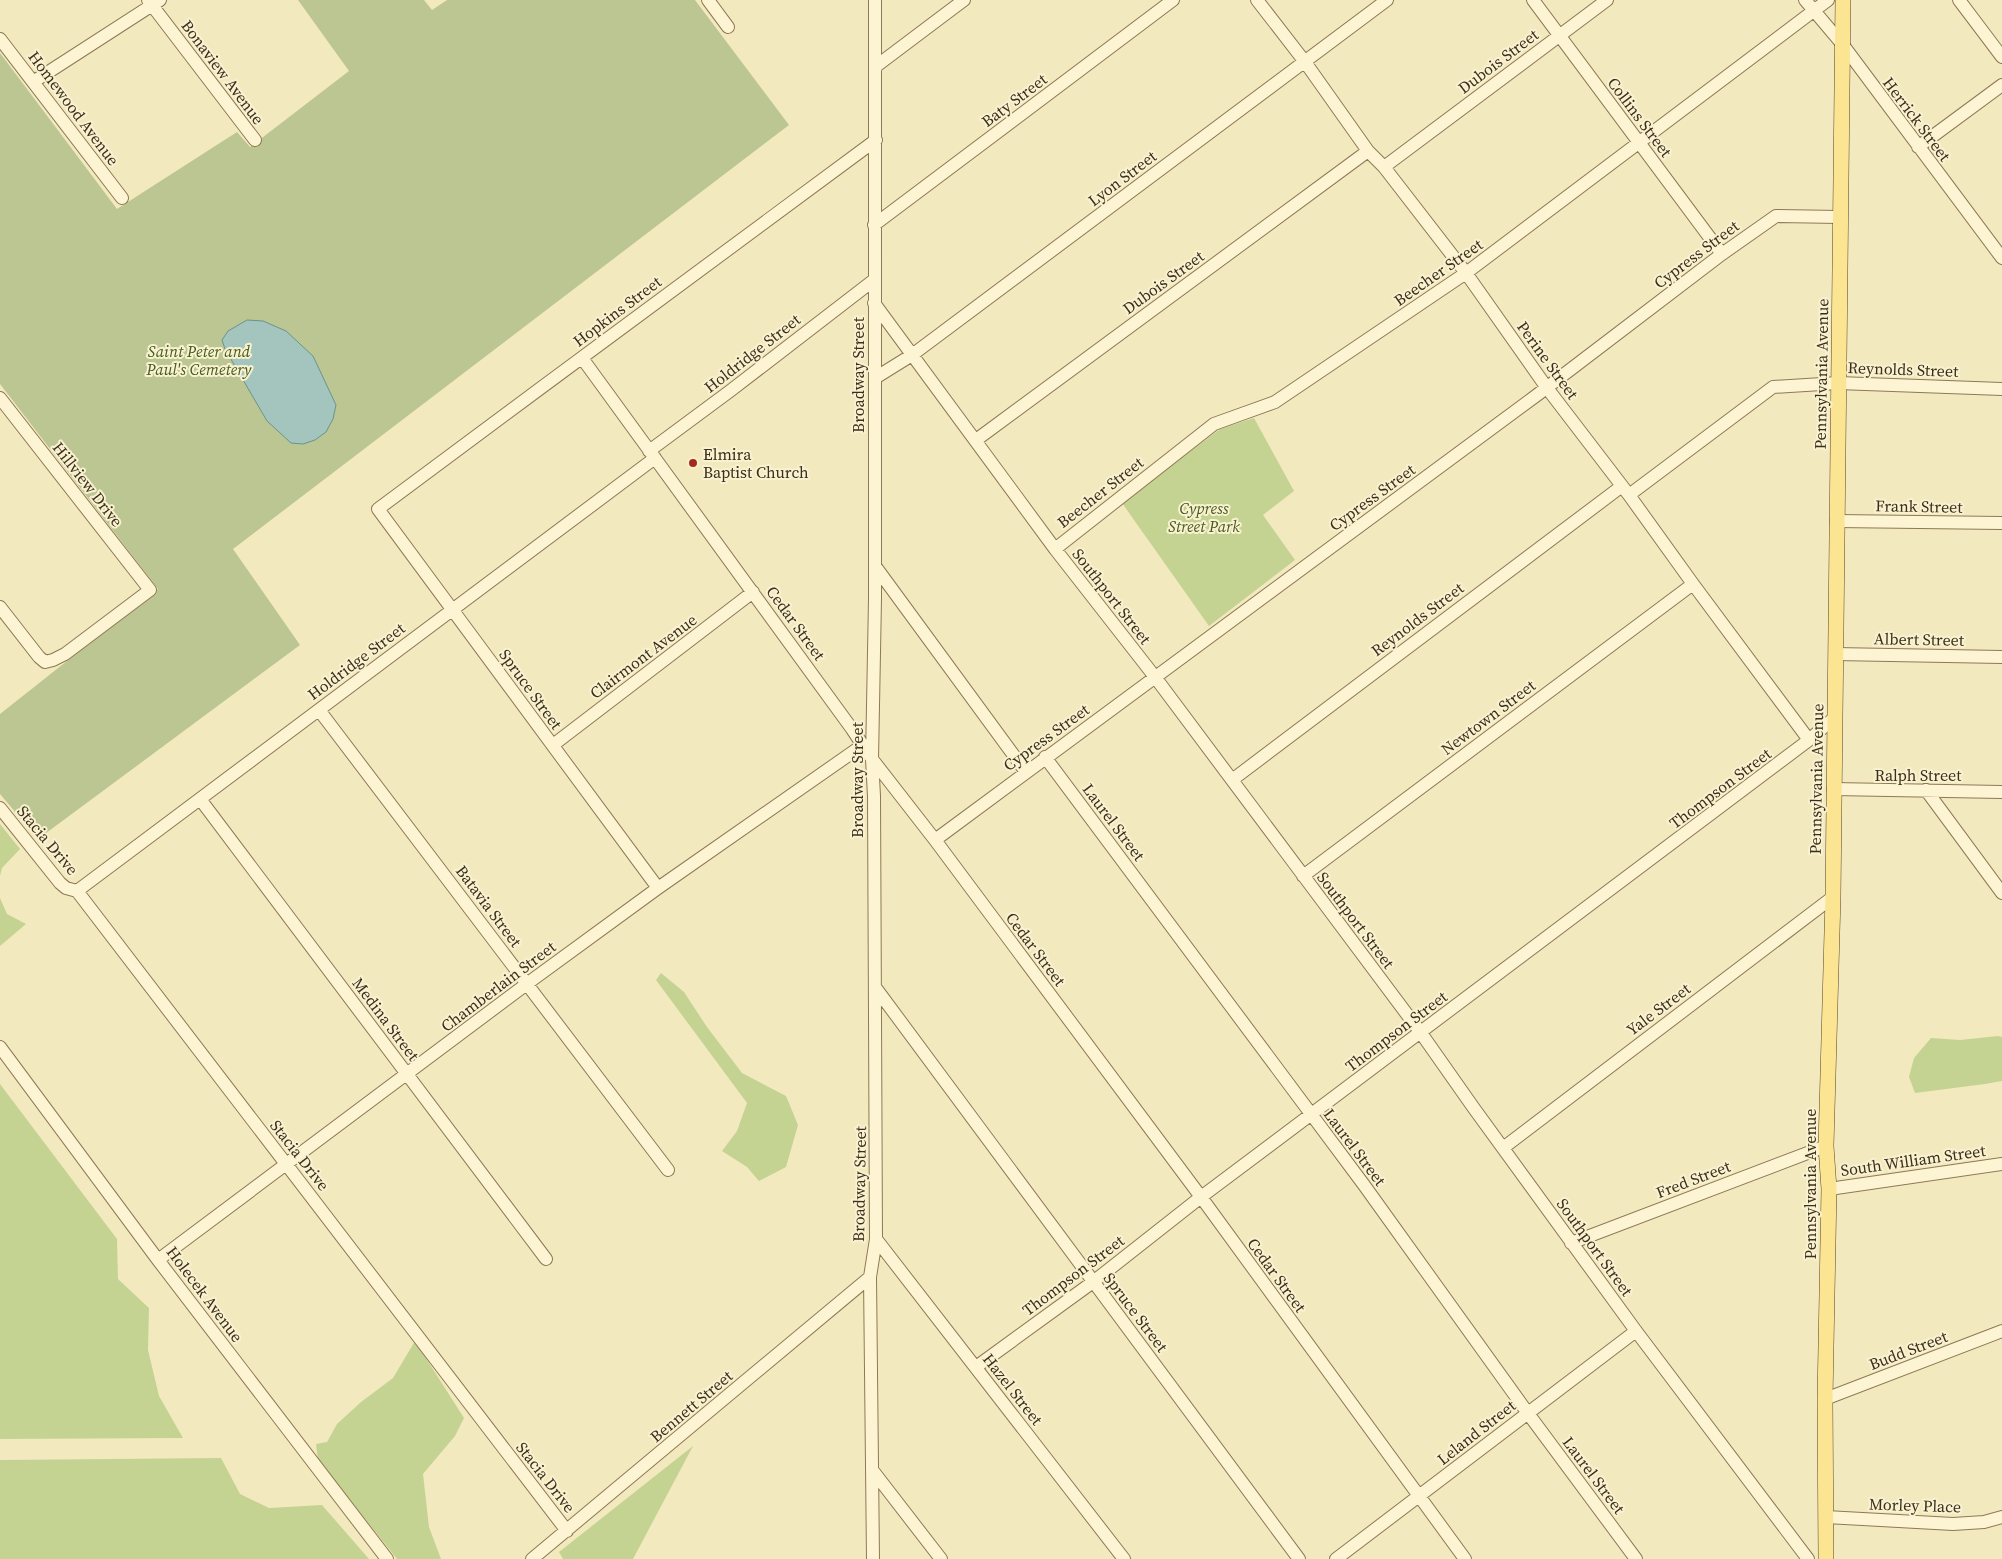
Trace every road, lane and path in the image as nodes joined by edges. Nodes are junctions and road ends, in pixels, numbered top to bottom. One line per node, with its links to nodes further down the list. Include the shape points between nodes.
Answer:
1 (708, 0): 14 (street)
2 (875, 0): 20 (street, Broadway Street)
3 (964, 0): 20 (street)
4 (1173, 0): 31 (street, Baty Street)
5 (1257, 0): 19 (street, Perine Street)
6 (1387, 0): 19 (street, Lyon Street)
7 (1533, 0): 15 (street, Collins Street)
8 (1607, 0): 15 (street, Dubois Street)
9 (1828, 0): 13 (street, Beecher Street)
10 (1843, 0): 17 (main road, Pennsylvania Avenue)
11 (1959, 0): 18 (street)
12 (153, 2): 21 (street); 23 (street, Bonaview Avenue)
13 (1809, 5): 17 (street, Herrick Street); 25 (street, Beecher Street)
14 (728, 27)
15 (1560, 35): 25 (street, Collins Street); 28 (street, Dubois Street)
16 (0, 39): 21 (street, Homewood Avenue)
17 (1842, 45): 26 (street, Herrick Street); 30 (main road, Pennsylvania Avenue)
18 (2002, 57)
19 (1305, 62): 27 (street, Perine Street); 37 (street, Lyon Street)
20 (874, 67): 24 (street, Broadway Street)
21 (34, 82): 29 (street, Homewood Avenue)
22 (2002, 85): 26 (street)
23 (255, 140)
24 (876, 140): 31 (street, Broadway Street); 38 (street, Hopkins Street)
25 (1639, 143): 32 (street, Collins Street); 34 (street, Beecher Street)
26 (1918, 147): 33 (street, Herrick Street)
27 (1368, 151): 28 (street, Perine Street); 44 (street, Dubois Street)
28 (1384, 167): 34 (street, Perine Street)
29 (122, 198)
30 (1840, 217): 32 (street, Cypress Street, via 1776,216); 40 (main road, Pennsylvania Avenue)
31 (874, 225): 35 (street, Broadway Street)
32 (1722, 254): 41 (street, Cypress Street)
33 (2002, 258)
34 (1466, 274): 41 (street, Perine Street); 50 (street, Beecher Street, via 1275,402 1214,424)
35 (874, 280): 36 (street, Broadway Street); 45 (street, Holdridge Street)
36 (874, 303): 37 (street, Southport Street); 39 (street, Broadway Street)
37 (912, 355): 39 (street, Lyon Street); 44 (street, Southport Street)
38 (582, 358): 45 (street, Cedar Street); 47 (street, Hopkins Street)
39 (875, 378): 51 (street, Broadway Street)
40 (1838, 383): 42 (street, Reynolds Street); 46 (street, Reynolds Street, via 1773,387); 48 (main road, Pennsylvania Avenue)
41 (1547, 388): 46 (street, Perine Street); 58 (street, Cypress Street)
42 (2002, 389)
43 (0, 398): 54 (street, Hillview Drive, via 150,590 64,654 45,662)
44 (976, 440): 50 (street, Southport Street)
45 (652, 454): 53 (street, Cedar Street); 55 (street, Holdridge Street)
46 (1626, 490): 52 (street, Perine Street); 67 (street, Reynolds Street)
47 (378, 509): 55 (street, Spruce Street)
48 (1836, 521): 49 (street, Frank Street); 56 (main road, Pennsylvania Avenue)
49 (2002, 523)
50 (1055, 549): 58 (street, Southport Street)
51 (875, 566): 65 (street, Broadway Street); 66 (street)
52 (1693, 584): 61 (street, Perine Street); 74 (street, Newtown Street)
53 (753, 592): 62 (street, Clairmont Avenue); 63 (street, Cedar Street)
54 (0, 607)
55 (453, 609): 59 (street, Holdridge Street); 62 (street, Spruce Street)
56 (1835, 654): 57 (street, Albert Street); 60 (main road, Pennsylvania Avenue)
57 (2002, 657)
58 (1156, 677): 64 (street, Cypress Street); 67 (street, Southport Street)
59 (319, 710): 71 (street, Holdridge Street); 79 (street, Batavia Street)
60 (1834, 718): 61 (street, Thompson Street); 68 (main road, Pennsylvania Avenue)
61 (1810, 740): 81 (street, Thompson Street)
62 (553, 745): 75 (street, Spruce Street)
63 (863, 745): 65 (street, Cedar Street); 75 (street, Chamberlain Street)
64 (1045, 757): 66 (street, Cypress Street); 84 (street, Laurel Street)
65 (872, 759): 73 (street, Cedar Street); 80 (street, Broadway Street)
66 (1026, 772): 73 (street, Cypress Street)
67 (1232, 780): 74 (street, Southport Street)
68 (1833, 789): 69 (street, Ralph Street); 78 (main road, Pennsylvania Avenue)
69 (1926, 790): 70 (street, Ralph Street); 77 (street)
70 (2002, 792)
71 (200, 799): 76 (street, Holdridge Street); 83 (street, Medina Street)
72 (0, 808): 76 (street, Stacia Drive, via 60,883)
73 (935, 840): 91 (street, Cedar Street)
74 (1303, 876): 81 (street, Southport Street)
75 (658, 888): 79 (street, Chamberlain Street)
76 (77, 891): 87 (street, Stacia Drive)
77 (2002, 893)
78 (1832, 897): 85 (main road, Pennsylvania Avenue); 86 (street, Yale Street)
79 (528, 983): 83 (street, Chamberlain Street); 89 (street, Batavia Street)
80 (875, 987): 92 (street, Broadway Street); 97 (street, Spruce Street)
81 (1421, 1033): 84 (street, Thompson Street); 86 (street, Southport Street)
82 (0, 1047): 95 (street, Holecek Avenue)
83 (407, 1074): 87 (street, Chamberlain Street); 94 (street, Medina Street)
84 (1311, 1115): 91 (street, Thompson Street); 102 (street, Laurel Street)
85 (1826, 1146): 90 (main road, Pennsylvania Avenue); 93 (street, Fred Street)
86 (1503, 1148): 93 (street, Southport Street)
87 (286, 1164): 95 (street, Chamberlain Street); 107 (street, Stacia Drive)
88 (2002, 1164): 90 (street, South William Street)
89 (668, 1170)
90 (1829, 1189): 101 (main road, Pennsylvania Avenue)
91 (1201, 1197): 97 (street, Thompson Street); 104 (street, Cedar Street)
92 (876, 1238): 96 (street, Broadway Street); 100 (street, Hazel Street)
93 (1571, 1242): 98 (street, Southport Street)
94 (546, 1259)
95 (158, 1260): 109 (street, Holecek Avenue)
96 (870, 1277): 103 (street, Broadway Street); 107 (street, Bennett Street)
97 (1093, 1282): 100 (street, Thompson Street); 113 (street, Spruce Street)
98 (1636, 1331): 102 (street, Leland Street); 117 (street, Southport Street)
99 (2002, 1331): 101 (street, Budd Street)
100 (976, 1368): 112 (street, Hazel Street)
101 (1825, 1399): 105 (main road, Pennsylvania Avenue)
102 (1527, 1412): 104 (street, Leland Street); 116 (street, Laurel Street)
103 (873, 1471): 108 (street, Broadway Street); 111 (street)
104 (1418, 1497): 114 (street, Leland Street); 115 (street, Cedar Street)
105 (1826, 1517): 106 (street, Morley Place, via 1953,1524); 118 (main road, Pennsylvania Avenue)
106 (2002, 1517)
107 (568, 1531): 110 (street, Bennett Street)
108 (871, 1557)
109 (387, 1559)
110 (532, 1559)
111 (941, 1559)
112 (1124, 1559)
113 (1299, 1559)
114 (1336, 1559)
115 (1465, 1559)
116 (1636, 1559)
117 (1808, 1559)
118 (1826, 1559)

